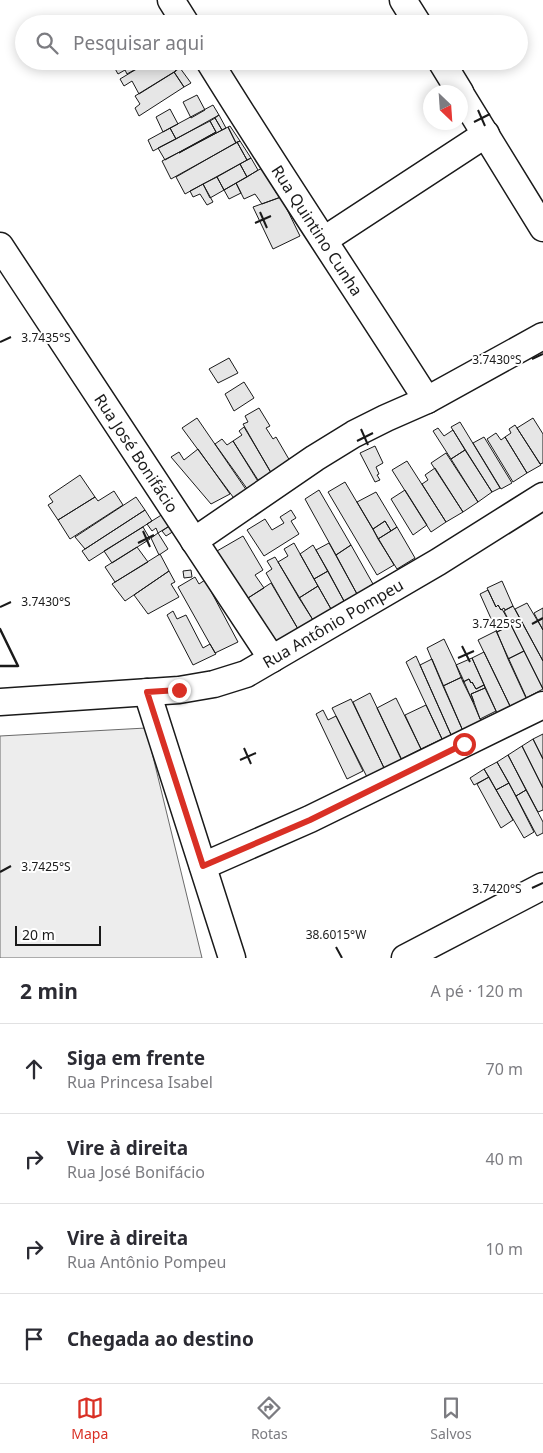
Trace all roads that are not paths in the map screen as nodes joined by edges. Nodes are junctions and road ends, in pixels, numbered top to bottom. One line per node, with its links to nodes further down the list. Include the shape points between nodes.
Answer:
1 (171, 0): 3 (street)
2 (403, 0): 4 (street)
3 (180, 15)
4 (412, 15)
5 (215, 70): 11 (street, Rua Quintino Cunha)
6 (446, 70): 7 (street)
7 (455, 85)
8 (468, 106): 9 (street)
9 (486, 134): 10 (street); 11 (street)
10 (543, 228)
11 (324, 240): 14 (street, Rua Quintino Cunha)
12 (0, 246): 16 (street, Rua José Bonifácio)
13 (543, 336): 14 (street)
14 (427, 400): 16 (street, via 386,418 331,449)
15 (543, 496): 17 (street, Rua Antônio Pompeu, via 430,568)
16 (194, 541): 17 (street, Rua José Bonifácio)
17 (272, 659): 18 (street, Rua Antônio Pompeu, via 246,674 214,684)
18 (147, 692): 19 (street, Rua Antônio Pompeu); 21 (street)
19 (0, 702)
20 (543, 705): 21 (street, via 310,820)
21 (203, 866): 23 (street)
22 (543, 886): 24 (street)
23 (232, 958)
24 (405, 958)

